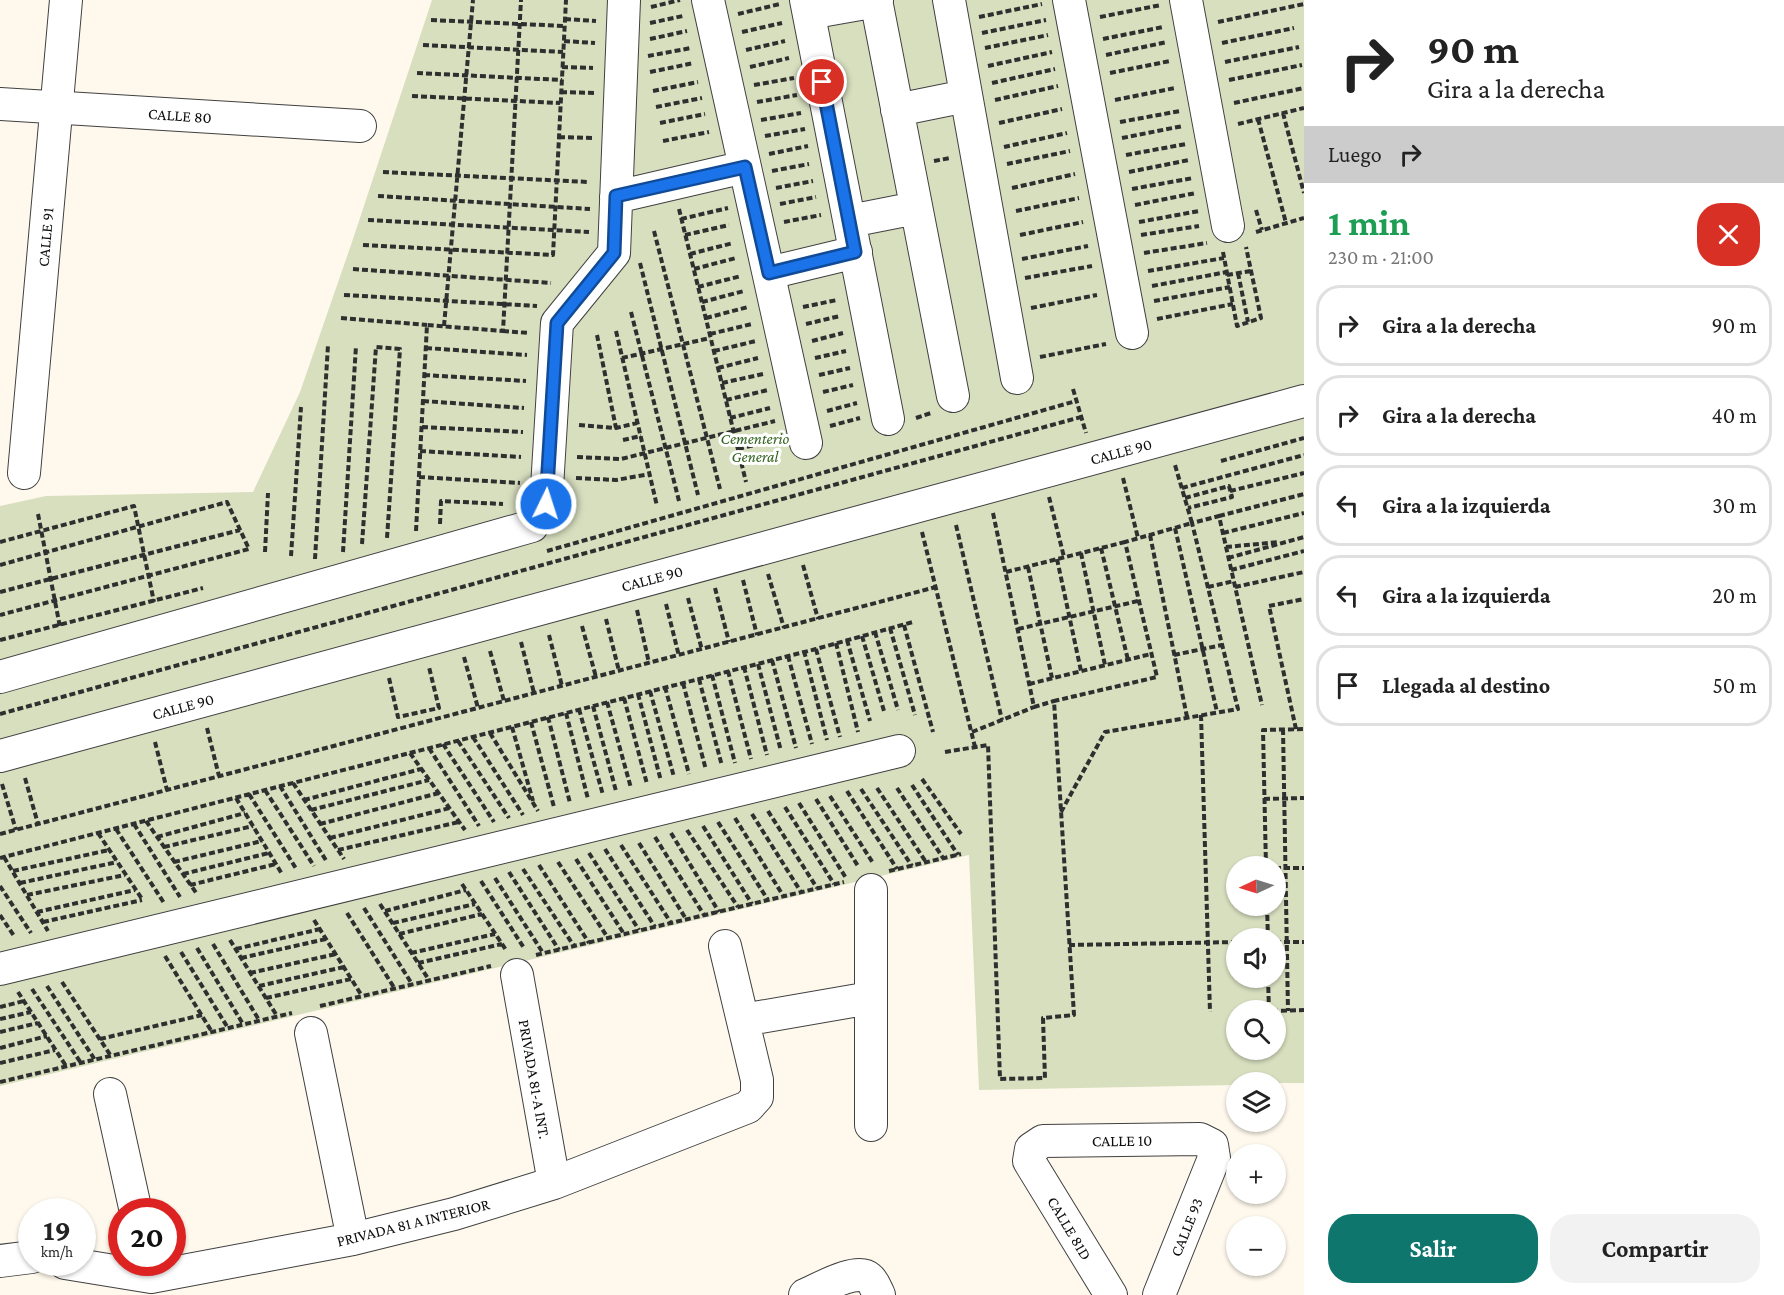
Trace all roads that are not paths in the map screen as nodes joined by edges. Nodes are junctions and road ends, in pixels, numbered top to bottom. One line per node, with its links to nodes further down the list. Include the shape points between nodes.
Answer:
1 (66, 0): 11 (street, CALLE 91)
2 (949, 0): 9 (street)
3 (877, 1): 7 (street); 12 (street)
4 (1175, 2): 18 (street)
5 (1055, 8): 21 (street)
6 (711, 9): 14 (street)
7 (795, 10): 17 (street)
8 (637, 11): 15 (street)
9 (982, 87): 12 (street); 22 (street)
10 (0, 104): 11 (street, CALLE 80)
11 (56, 107): 13 (street, CALLE 80); 27 (street, CALLE 91)
12 (897, 110): 16 (street)
13 (360, 126)
14 (759, 165): 15 (street); 20 (street)
15 (602, 196): 28 (street, via 614,253 557,323 546,504 532,526)
16 (916, 208): 17 (street); 24 (street)
17 (837, 218): 19 (street)
18 (1224, 233)
19 (855, 252): 20 (street); 25 (street)
20 (754, 273): 26 (street)
21 (1132, 332)
22 (1025, 368)
23 (1304, 401): 30 (street, CALLE 90)
24 (943, 404)
25 (883, 414)
26 (806, 436)
27 (24, 473)
28 (0, 677)
29 (899, 751): 34 (street)
30 (1, 770)
31 (871, 874): 35 (street)
32 (725, 946): 37 (street)
33 (505, 964): 42 (street, PRIVADA 81-A INT.)
34 (13, 978)
35 (870, 998): 37 (street); 39 (street)
36 (310, 1017): 44 (street)
37 (743, 1020): 42 (street, PRIVADA 81 A INTERIOR, via 757,1080 757,1097 748,1107)
38 (110, 1094): 43 (street)
39 (871, 1125)
40 (1214, 1158): 41 (street, CALLE 10, via 1212,1145 1200,1139 1043,1141 1031,1149); 51 (street, CALLE 93)
41 (1029, 1161): 50 (street, CALLE 81D)
42 (554, 1183): 44 (street, PRIVADA 81 A INTERIOR, via 454,1214)
43 (133, 1198)
44 (353, 1239): 47 (street, PRIVADA 81 A INTERIOR)
45 (18, 1259): 46 (street)
46 (0, 1261)
47 (186, 1264)
48 (875, 1287): 49 (street, via 863,1274 853,1275)
49 (805, 1295)
50 (1111, 1295)
51 (1159, 1295)

